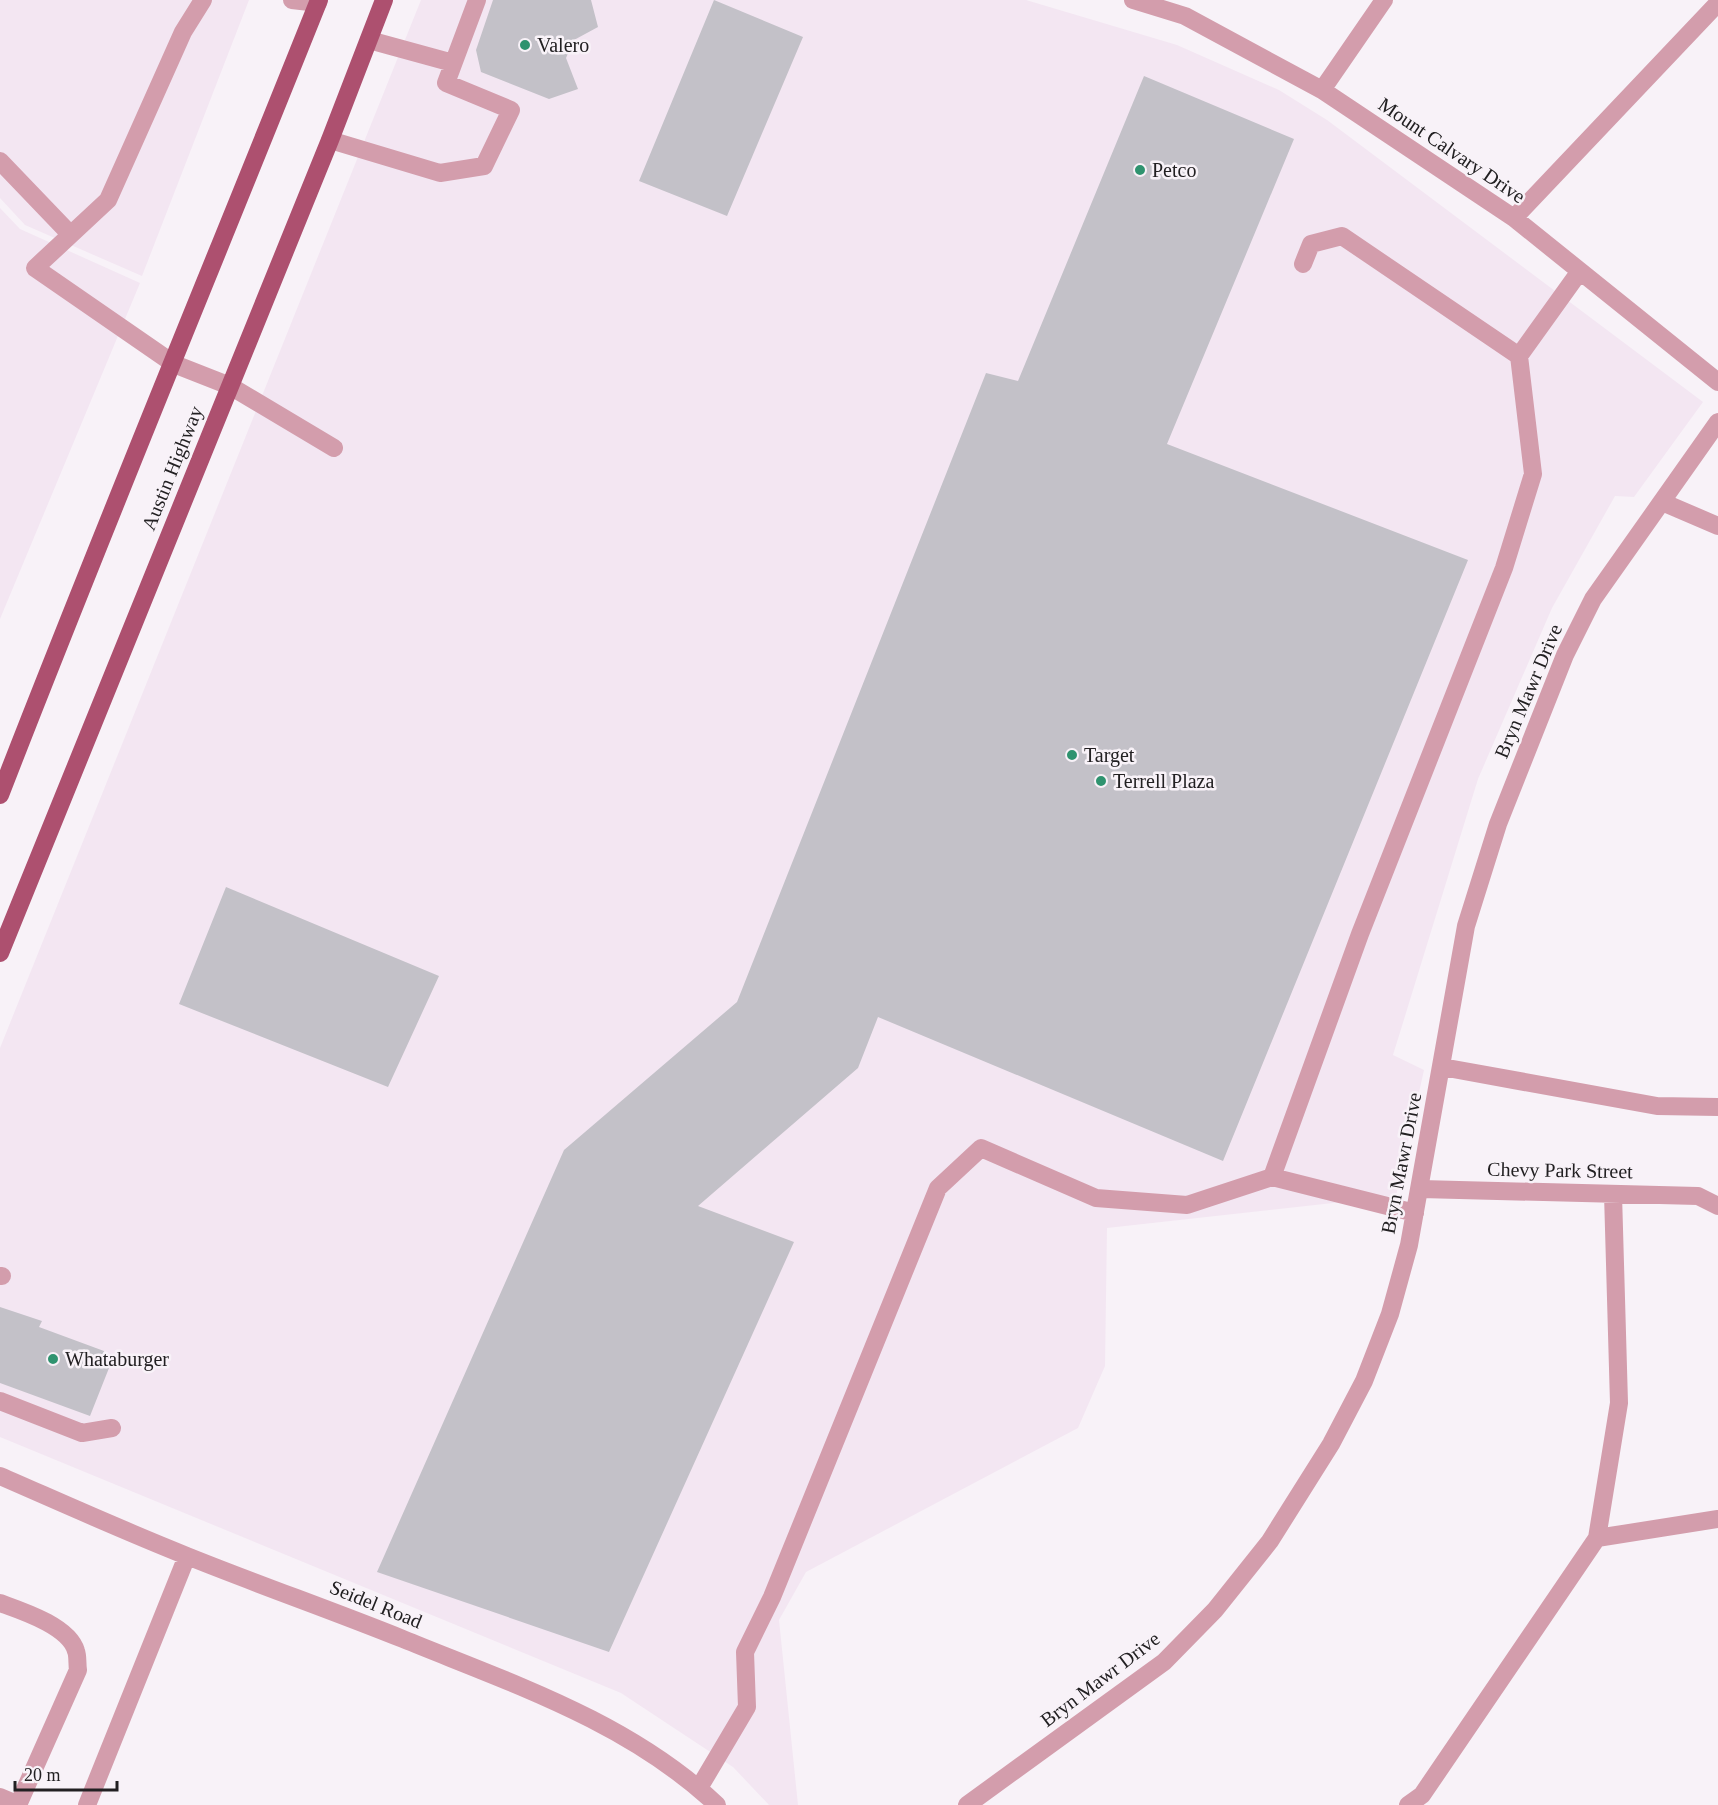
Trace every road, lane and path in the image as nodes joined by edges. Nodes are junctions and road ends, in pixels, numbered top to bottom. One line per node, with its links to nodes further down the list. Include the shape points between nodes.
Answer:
1 (203, 0): 15 (street, via 183,32 108,200)
2 (292, 0): 7 (street)
3 (384, 0): 9 (main road, Austin Highway)
4 (477, 0): 10 (street)
5 (1133, 0): 11 (street, Mount Calvary Drive, via 1185,16)
6 (1384, 0): 11 (street)
7 (318, 1): 19 (main road, Austin Highway)
8 (1718, 3): 14 (street)
9 (369, 40): 10 (street); 12 (main road, Austin Highway)
10 (453, 63): 12 (street, via 446,83 511,110 484,166 440,172)
11 (1322, 90): 14 (street, Mount Calvary Drive)
12 (330, 140): 21 (main road, Austin Highway)
13 (0, 161): 15 (street)
14 (1514, 218): 17 (street, Mount Calvary Drive)
15 (70, 234): 19 (street, via 34,268)
16 (1303, 264): 18 (street, via 1311,243 1342,236)
17 (1580, 270): 18 (street); 20 (street, Mount Calvary Drive)
18 (1519, 356): 30 (street, via 1533,474 1504,568 1360,934)
19 (174, 364): 21 (street); 26 (main road, Austin Highway, via 82,582)
20 (1718, 382)
21 (230, 386): 23 (street); 27 (main road, Austin Highway)
22 (1718, 422): 24 (street, Bryn Mawr Drive)
23 (334, 448)
24 (1662, 502): 25 (street); 28 (street, Bryn Mawr Drive, via 1593,599 1565,655 1498,824 1466,926)
25 (1718, 526)
26 (0, 795)
27 (0, 953)
28 (1442, 1067): 29 (street, via 1657,1106); 31 (street, Bryn Mawr Drive)
29 (1718, 1107)
30 (1272, 1177): 36 (street); 44 (street, via 1187,1205 1096,1198 981,1148 938,1188 772,1597 745,1652 747,1707)
31 (1421, 1189): 33 (street, Chevy Park Street); 36 (street, Bryn Mawr Drive)
32 (1718, 1192): 34 (street, Chevy Park Street)
33 (1613, 1194): 34 (street, Chevy Park Street); 41 (street, via 1619,1403)
34 (1698, 1196): 35 (street, Chevy Park Street)
35 (1718, 1206)
36 (1415, 1213): 49 (street, Bryn Mawr Drive, via 1390,1314 1364,1381 1331,1444 1270,1541 1215,1610 1164,1662)
37 (0, 1401): 38 (street, via 82,1433)
38 (112, 1428)
39 (0, 1476): 42 (street, Seidel Road)
40 (1718, 1519): 41 (street)
41 (1597, 1538): 50 (street, via 1422,1795)
42 (187, 1556): 44 (street, Seidel Road, via 550,1699 631,1740); 47 (street)
43 (0, 1603): 46 (street, via 62,1632 76,1651 78,1670)
44 (699, 1788): 48 (street, Seidel Road)
45 (0, 1797): 46 (street)
46 (19, 1805)
47 (87, 1805)
48 (717, 1805)
49 (967, 1805)
50 (1408, 1805)

